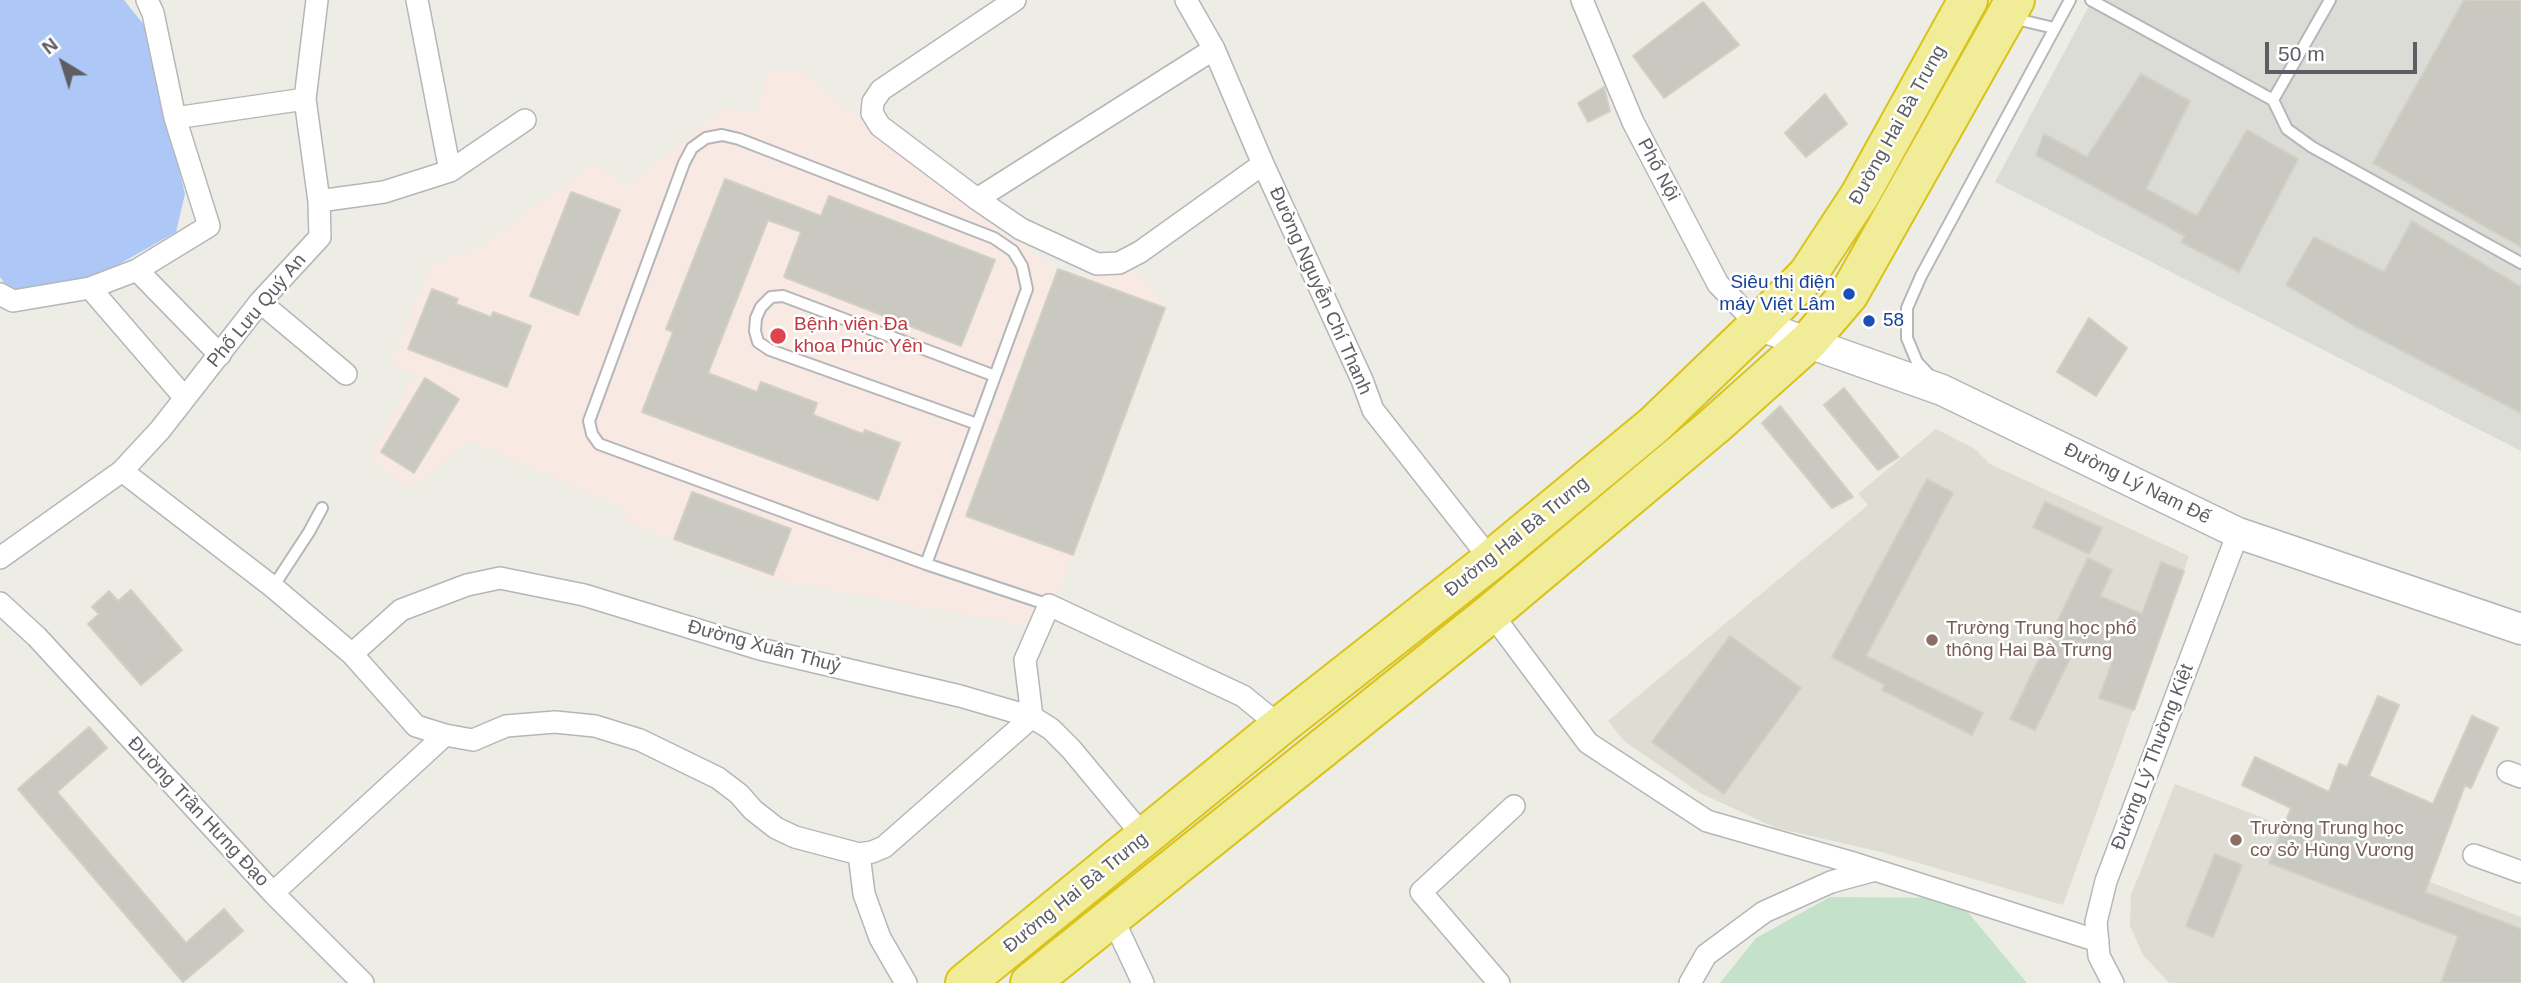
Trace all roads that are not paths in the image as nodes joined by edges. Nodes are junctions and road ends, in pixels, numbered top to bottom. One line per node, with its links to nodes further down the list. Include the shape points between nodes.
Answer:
1 (147, 0): 16 (street)
2 (317, 0): 14 (street, Phố Lưu Quý An)
3 (417, 0): 19 (street)
4 (1015, 0): 20 (street, via 881,90 873,102 872,113 880,126)
5 (1186, 0): 13 (street, Đường Nguyễn Chí Thanh)
6 (1582, 0): 27 (street, Phố Nội, via 1633,122 1718,284)
7 (1967, 0): 11 (highway); 27 (highway, Đường Hai Bà Trưng, via 1860,195 1808,274)
8 (2070, 0): 12 (lane)
9 (2091, 0): 15 (lane)
10 (2330, 0): 15 (lane)
11 (2010, 8): 12 (lane); 28 (highway, Đường Hai Bà Trưng, via 1849,294)
12 (2054, 28): 32 (lane, via 1907,308 1907,338 1917,362)
13 (1214, 49): 18 (street, Đường Nguyễn Chí Thanh); 20 (street)
14 (306, 99): 16 (street); 21 (street, Phố Lưu Quý An)
15 (2273, 100): 22 (lane, via 2287,129 2312,147)
16 (175, 118): 23 (street, via 209,226)
17 (525, 120): 19 (street)
18 (1263, 164): 20 (street, via 1119,263 1097,264 1021,229); 39 (street, Đường Nguyễn Chí Thanh, via 1373,410)
19 (450, 170): 21 (street, via 384,192)
20 (977, 199)
21 (319, 201): 26 (street, Phố Lưu Quý An, via 320,237)
22 (2521, 263)
23 (136, 270): 24 (street); 29 (street)
24 (90, 288): 25 (street, via 13,301); 33 (street)
25 (0, 294)
26 (260, 302): 29 (street, Phố Lưu Quý An); 30 (street)
27 (1758, 325): 28 (street, Đường Lý Nam Đế); 39 (highway, Đường Hai Bà Trưng, via 1654,425)
28 (1808, 341): 32 (street, Đường Lý Nam Đế); 44 (highway, Đường Hai Bà Trưng)
29 (220, 355): 33 (street, Phố Lưu Quý An)
30 (346, 374)
31 (995, 376): 34 (lane); 34 (lane, via 783,296 771,297 756,318 758,342 769,350); 40 (lane, via 1027,289 1013,251 994,238 739,139 706,138 692,148 589,421 592,434 599,444)
32 (1942, 390): 37 (street, Đường Lý Nam Đế)
33 (185, 398): 35 (street, Phố Lưu Quý An)
34 (977, 424): 40 (lane)
35 (122, 471): 38 (street, Phố Lưu Quý An); 41 (street)
36 (322, 508): 41 (lane)
37 (2238, 533): 46 (street, Đường Lý Nam Đế); 61 (street, Đường Lý Thường Kiệt, via 2106,881 2096,922)
38 (0, 558)
39 (1490, 560): 50 (highway, Đường Hai Bà Trưng)
40 (926, 564): 43 (lane)
41 (273, 587): 48 (street)
42 (0, 603): 47 (street, Đường Trần Hưng Đạo)
43 (1049, 605): 49 (street, via 1025,660); 50 (street, via 1243,696)
44 (1491, 613): 52 (highway, Đường Hai Bà Trưng); 57 (street, via 1588,743 1707,821)
45 (0, 626): 47 (street)
46 (2521, 629)
47 (37, 637): 59 (street, Đường Trần Hưng Đạo)
48 (352, 654): 49 (street, Đường Xuân Thuỷ, via 401,610 500,578 584,595 760,649); 51 (street, via 416,726)
49 (1032, 717): 54 (street, Đường Xuân Thuỷ, via 1071,749); 55 (street, via 884,846)
50 (1280, 726): 52 (highway); 54 (highway, Đường Hai Bà Trưng)
51 (445, 735): 55 (street, via 473,740 506,726 555,722 595,726 640,740 718,778 776,828); 59 (street)
52 (1308, 760): 60 (highway, Đường Hai Bà Trưng)
53 (1514, 806): 67 (street, via 1421,892)
54 (1145, 838): 64 (highway, Đường Hai Bà Trưng)
55 (859, 854): 63 (street, via 864,894 880,938)
56 (2474, 855): 58 (street)
57 (1875, 870): 61 (street); 68 (street, via 1831,882 1764,912 1706,955)
58 (2521, 872)
59 (273, 893): 62 (street, Đường Trần Hưng Đạo)
60 (1112, 917): 65 (highway, Đường Hai Bà Trưng); 66 (street)
61 (2098, 941): 69 (street, Đường Lý Thường Kiệt, via 2099,956)
62 (363, 983)
63 (906, 983)
64 (965, 983)
65 (1030, 983)
66 (1143, 983)
67 (1499, 983)
68 (1690, 983)
69 (2113, 983)

